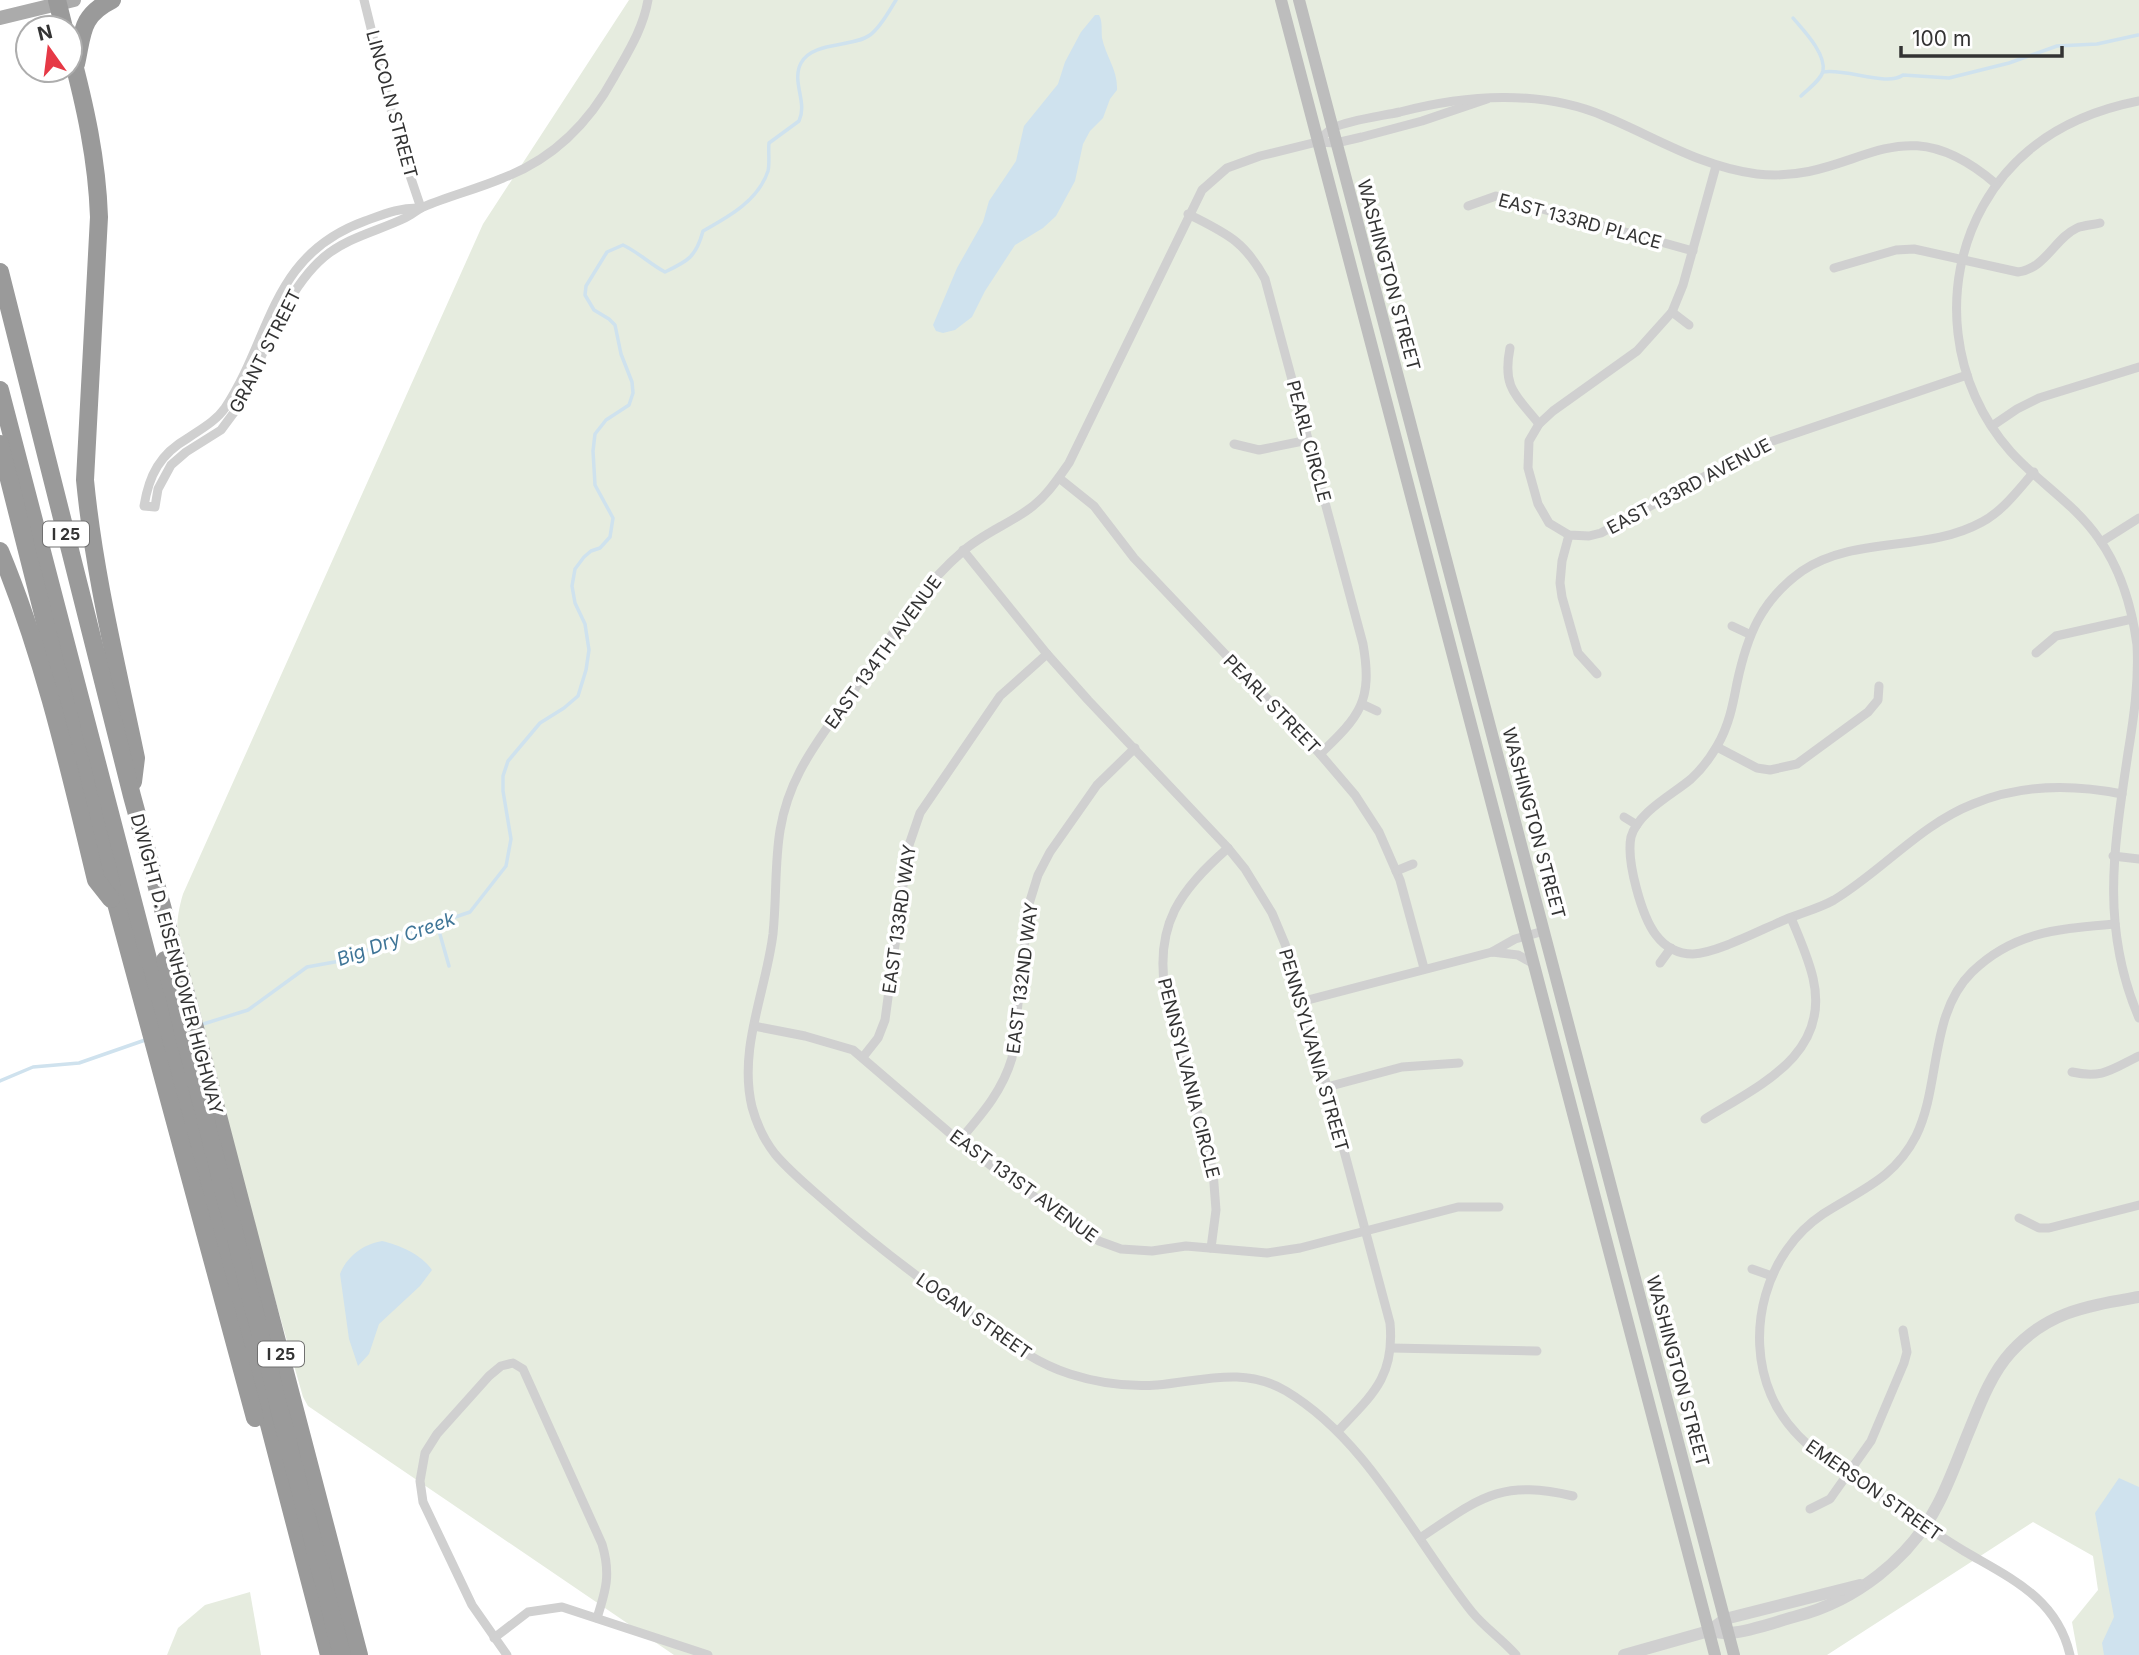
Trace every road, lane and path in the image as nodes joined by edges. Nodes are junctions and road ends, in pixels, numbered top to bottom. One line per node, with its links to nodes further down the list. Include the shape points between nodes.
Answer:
1 (113, 0): 8 (highway, via 91,13)
2 (364, 0): 18 (street, LINCOLN STREET, via 400,146)
3 (648, 0): 18 (street, GRANT STREET, via 637,37 600,103 565,141 506,177)
4 (1281, 0): 13 (main road, WASHINGTON STREET)
5 (1299, 0): 12 (main road, WASHINGTON STREET)
6 (63, 1): 7 (main road)
7 (0, 18)
8 (84, 28)
9 (79, 84): 59 (highway, via 91,133 99,217 85,480 96,561 136,758)
10 (1487, 99): 12 (street, EAST 134TH AVENUE, via 1439,103); 14 (street, EAST 134TH AVENUE); 15 (street, EAST 134TH AVENUE, via 1530,99 1586,109)
11 (2139, 101): 16 (street, via 2099,110 2060,128 2027,151)
12 (1332, 128): 13 (street, EAST 134TH AVENUE); 14 (main road, WASHINGTON STREET)
13 (1317, 142): 14 (street, EAST 134TH AVENUE); 19 (street, EAST 134TH AVENUE, via 1227,168 1202,190); 71 (main road, WASHINGTON STREET)
14 (1336, 143): 70 (main road, WASHINGTON STREET)
15 (1716, 166): 16 (street, EAST 134TH AVENUE, via 1787,174 1916,145 1963,159); 21 (street)
16 (1997, 184): 22 (street, via 1976,217)
17 (1468, 206): 21 (street, EAST 133RD PLACE, via 1496,196)
18 (421, 208): 34 (street, GRANT STREET, via 403,207 357,224 330,238 306,259 282,288 223,410); 38 (street, GRANT STREET, via 348,241 315,265 293,293 231,419)
19 (1188, 214): 35 (street, PEARL CIRCLE, via 1233,237 1265,279); 40 (street, EAST 134TH AVENUE)
20 (2100, 223): 22 (street, via 2075,229 2025,272)
21 (1693, 251): 25 (street)
22 (1962, 258): 23 (street, via 1896,250); 30 (street, via 1956,318)
23 (1834, 268)
24 (0, 272): 59 (highway, DWIGHT D. EISENHOWER HIGHWAY / I 25)
25 (1672, 312): 27 (street); 32 (street, via 1637,351)
26 (0, 319): 79 (highway)
27 (1689, 325)
28 (1510, 348): 32 (street, via 1508,382)
29 (2139, 367): 33 (street, via 2039,398)
30 (1966, 375): 33 (street); 42 (street, EAST 133RD AVENUE, via 1780,438 1601,533)
31 (0, 390): 79 (highway)
32 (1539, 424): 42 (street, via 1527,454 1528,468 1541,511 1549,523)
33 (1992, 426): 39 (street)
34 (185, 439): 38 (street); 38 (street, GRANT STREET, via 169,450 152,472 147,486 150,507 163,476)
35 (1308, 440): 37 (street, via 1259,450); 53 (street, PEARL CIRCLE, via 1363,644 1367,684)
36 (0, 444): 67 (highway, DWIGHT D. EISENHOWER HIGHWAY / I 25)
37 (1234, 444)
38 (192, 448)
39 (2034, 472): 43 (street); 48 (street, via 1992,516 1960,532 1843,552 1804,570 1771,600)
40 (1059, 478): 44 (street, EAST 134TH AVENUE, via 1031,508); 57 (street, PEARL STREET, via 1094,506 1134,558)
41 (2139, 518): 43 (street)
42 (1569, 535): 51 (street, via 1562,561 1562,597 1578,653)
43 (2101, 542): 46 (street, via 2121,580)
44 (964, 550): 50 (street, PENNSYLVANIA STREET); 81 (street, EAST 134TH AVENUE, via 939,574 892,635 806,760 790,791 776,849 772,940)
45 (0, 551): 67 (highway, via 44,672 96,880)
46 (2132, 619): 49 (street, via 2056,636); 58 (street, via 2138,684)
47 (1732, 626): 48 (street)
48 (1749, 634): 55 (street, via 1731,713)
49 (2036, 653)
50 (1047, 654): 56 (street, PENNSYLVANIA STREET); 84 (street, EAST 133RD WAY, via 1000,696 920,813 908,848 884,1020)
51 (1597, 674)
52 (1880, 686): 55 (street, via 1878,700 1868,712 1797,764 1757,768)
53 (1362, 704): 54 (street); 57 (street)
54 (1377, 711)
55 (1717, 747): 61 (street, via 1693,777)
56 (1135, 748): 62 (street, PENNSYLVANIA STREET); 89 (street, EAST 132ND WAY, via 1097,785 1038,875 1029,904 1008,1072 998,1094)
57 (1320, 754): 66 (street, PEARL STREET, via 1366,811)
58 (2122, 794): 63 (street); 68 (street, via 2039,787 1984,799 1932,827 1835,899)
59 (132, 796): 79 (highway, DWIGHT D. EISENHOWER HIGHWAY / I 25)
60 (1624, 817): 61 (street)
61 (1637, 825): 72 (street, via 1630,851 1639,894 1648,923)
62 (1228, 848): 78 (street, PENNSYLVANIA STREET, via 1272,914); 94 (street, PENNSYLVANIA CIRCLE, via 1192,882 1175,907 1165,936 1162,966 1214,1178)
63 (2113, 856): 64 (street); 69 (street)
64 (2139, 859)
65 (1413, 864): 66 (street)
66 (1396, 871): 76 (street, PEARL STREET)
67 (117, 907): 79 (highway, DWIGHT D. EISENHOWER HIGHWAY / I 25)
68 (1791, 918): 72 (street, via 1708,951 1684,953); 88 (street, via 1815,989 1815,1009 1805,1041 1786,1067)
69 (2115, 924): 77 (street); 96 (street, EMERSON STREET, via 2020,939 1970,974 1947,1013 1929,1100 1914,1140 1886,1175 1802,1232)
70 (1544, 931): 71 (street); 109 (main road, WASHINGTON STREET)
71 (1527, 935): 73 (street); 75 (main road, WASHINGTON STREET)
72 (1671, 948): 74 (street)
73 (1492, 952): 75 (street); 76 (street)
74 (1660, 963)
75 (1534, 964): 110 (main road, WASHINGTON STREET)
76 (1424, 968): 78 (street)
77 (2135, 999): 80 (street)
78 (1304, 1001): 87 (street, PENNSYLVANIA STREET)
79 (168, 1007): 83 (highway, DWIGHT D. EISENHOWER HIGHWAY / I 25); 83 (highway, DWIGHT D. EISENHOWER HIGHWAY / I 25)
80 (2139, 1018)
81 (754, 1026): 84 (street, EAST 131ST AVENUE, via 837,1044); 101 (street, LOGAN STREET, via 751,1102 760,1131 775,1154 897,1262 1028,1355 1069,1374 1113,1384 1157,1385 1246,1376 1288,1392)
82 (2139, 1056): 86 (street, via 2100,1075)
83 (181, 1058): 113 (highway, DWIGHT D. EISENHOWER HIGHWAY / I 25); 114 (highway); 115 (highway); 116 (highway, DWIGHT D. EISENHOWER HIGHWAY / I 25)
84 (863, 1058): 89 (street, EAST 131ST AVENUE)
85 (1459, 1063): 87 (street, via 1402,1068)
86 (2072, 1072)
87 (1327, 1087): 93 (street, PENNSYLVANIA STREET)
88 (1705, 1119)
89 (959, 1141): 94 (street, EAST 131ST AVENUE, via 1106,1245 1138,1251)
90 (2139, 1205): 92 (street, via 2049,1228)
91 (1499, 1207): 93 (street, EAST 131ST AVENUE, via 1458,1206)
92 (2019, 1218)
93 (1364, 1231): 94 (street, EAST 131ST AVENUE, via 1268,1254); 99 (street, PENNSYLVANIA STREET, via 1390,1323)
94 (1211, 1248)
95 (1752, 1269): 96 (street)
96 (1772, 1276): 102 (street, EMERSON STREET, via 1760,1320 1763,1366 1771,1395 1804,1442)
97 (2139, 1297): 105 (street, via 2061,1314 2011,1351 1990,1383 1938,1505)
98 (1903, 1330): 102 (street, via 1904,1363 1871,1441)
99 (1391, 1348): 100 (street); 101 (street, PENNSYLVANIA STREET, via 1377,1389)
100 (1537, 1351)
101 (1338, 1432): 106 (street, LOGAN STREET)
102 (1848, 1474): 104 (street, via 1830,1499); 105 (street, EMERSON STREET)
103 (1573, 1496): 106 (street, via 1536,1489 1497,1493)
104 (1810, 1509)
105 (1924, 1526): 107 (street, via 1891,1565); 123 (street, EMERSON STREET, via 2043,1602 2060,1625)
106 (1420, 1538): 119 (street, LOGAN STREET, via 1475,1615)
107 (1863, 1584): 109 (street); 111 (street, via 1827,1607)
108 (597, 1618): 112 (street, via 562,1607 544,1608 528,1612); 112 (street, via 608,1581 602,1544 523,1369 513,1363 489,1376 437,1434 425,1453 421,1480 423,1502 472,1605); 118 (street)
109 (1724, 1619): 110 (street); 111 (main road, WASHINGTON STREET)
110 (1709, 1630): 111 (street); 120 (street); 121 (main road, WASHINGTON STREET)
111 (1728, 1634): 122 (main road, WASHINGTON STREET)
112 (494, 1638): 117 (street)
113 (317, 1655)
114 (329, 1655)
115 (342, 1655)
116 (359, 1655)
117 (507, 1655)
118 (708, 1655)
119 (1516, 1655)
120 (1624, 1655)
121 (1715, 1655)
122 (1734, 1655)
123 (2070, 1655)

